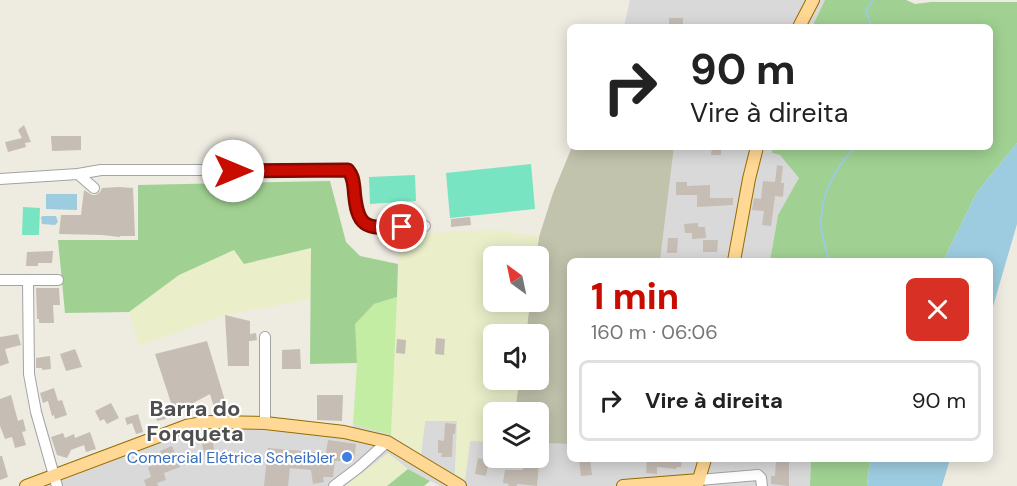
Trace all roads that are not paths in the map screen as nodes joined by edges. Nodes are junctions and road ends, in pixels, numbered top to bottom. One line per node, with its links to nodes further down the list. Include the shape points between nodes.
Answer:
1 (813, 0): 2 (main road)
2 (801, 24)
3 (756, 150): 8 (main road)
4 (78, 174): 5 (street); 6 (street); 7 (street, via 101,170 348,170 353,177 357,215 369,226)
5 (0, 179)
6 (94, 188)
7 (425, 226)
8 (735, 258)
9 (0, 280): 10 (street)
10 (28, 280): 11 (street); 16 (street, via 29,374)
11 (58, 280)
12 (265, 337): 13 (street)
13 (265, 423): 14 (main road, via 344,432); 16 (main road, via 208,422 186,426)
14 (387, 442): 20 (street); 21 (main road)
15 (704, 462): 18 (main road)
16 (55, 481): 19 (main road)
17 (762, 482): 18 (street, via 758,475)
18 (698, 483): 22 (main road)
19 (26, 486)
20 (334, 486)
21 (459, 486)
22 (623, 486)

